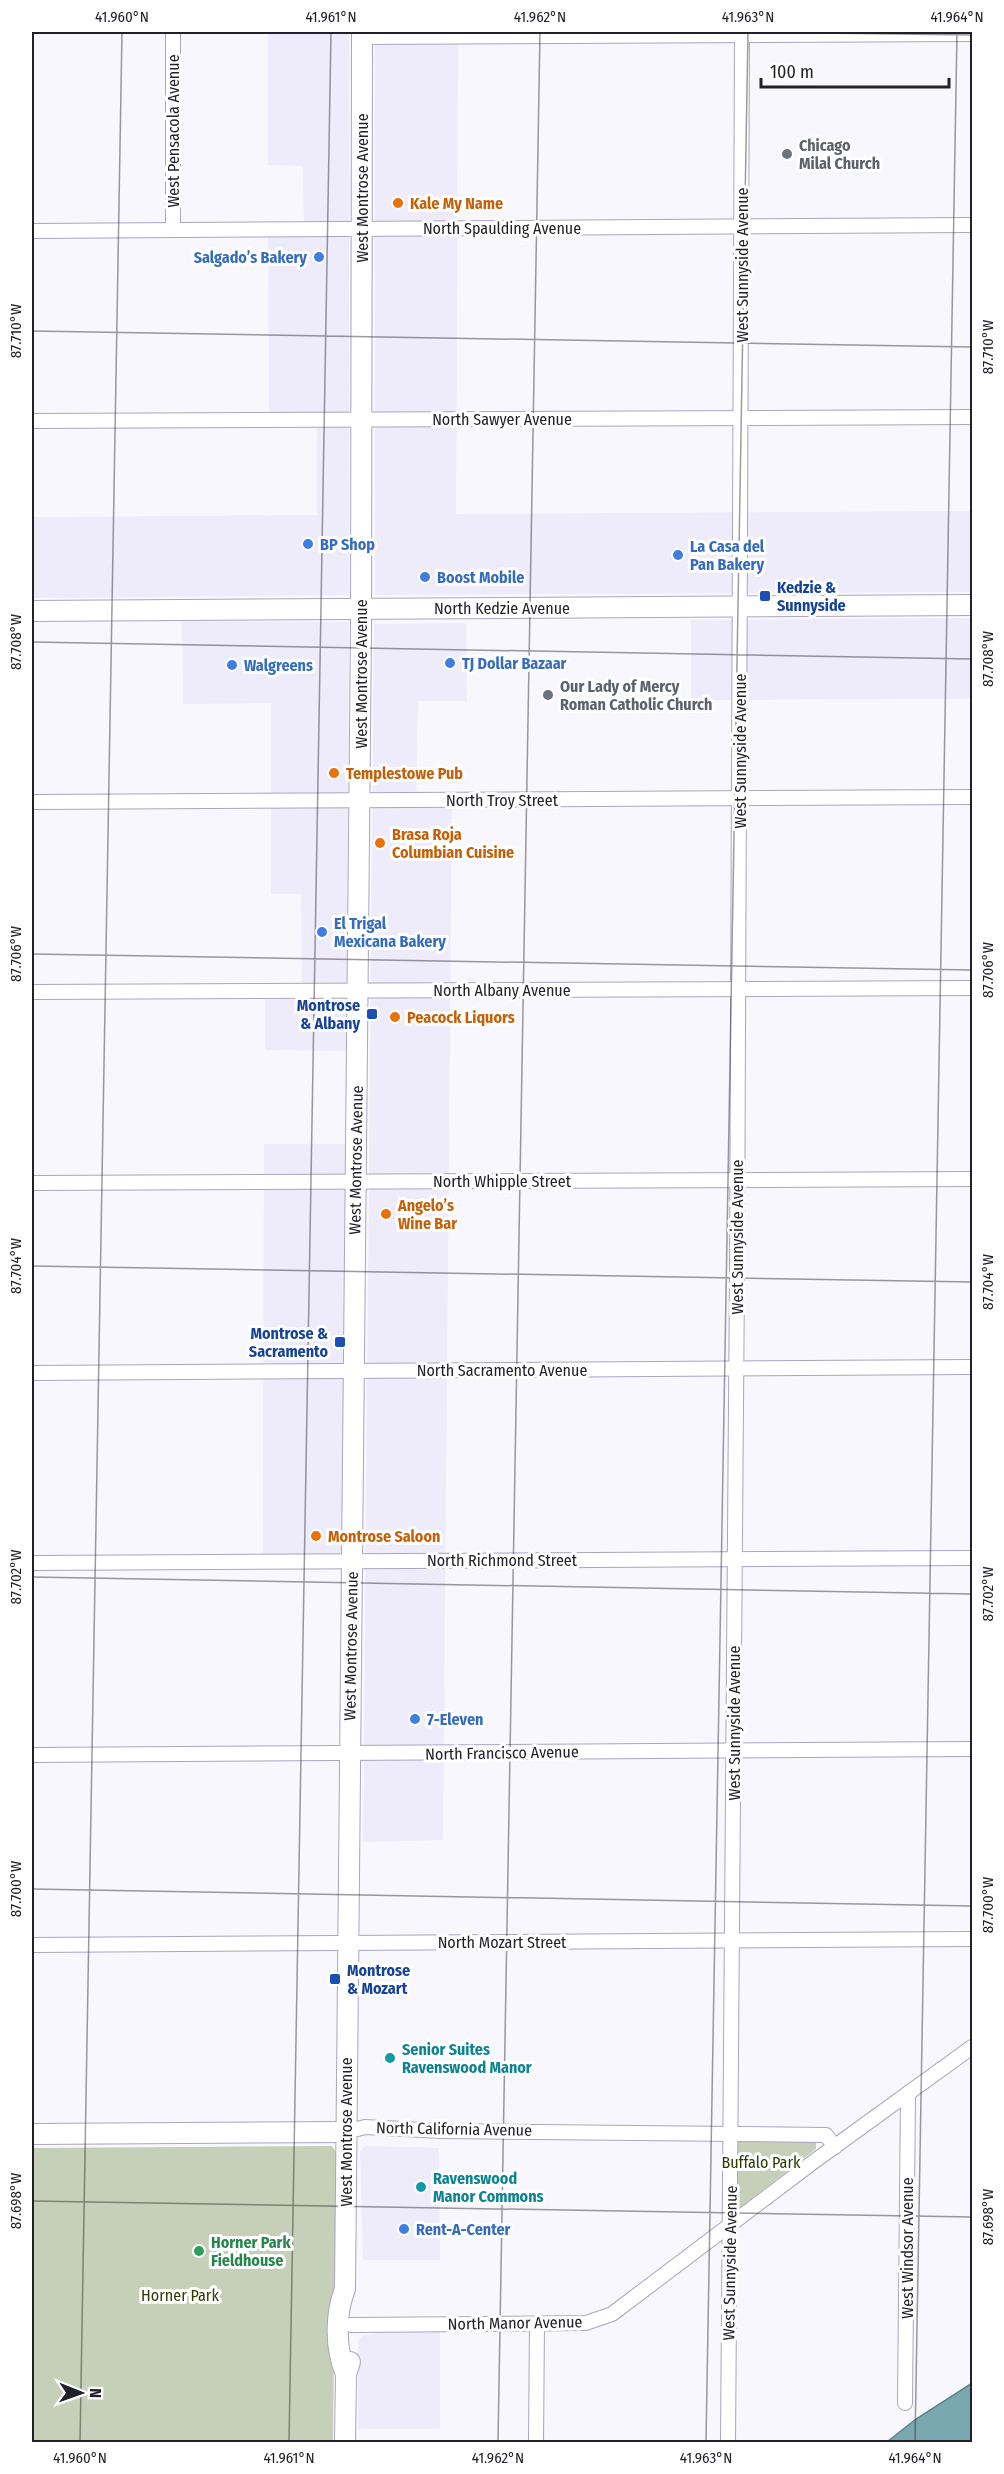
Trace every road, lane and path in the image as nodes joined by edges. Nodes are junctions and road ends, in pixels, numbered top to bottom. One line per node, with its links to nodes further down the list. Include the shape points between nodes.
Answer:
1 (173, 32): 8 (street, West Pensacola Avenue)
2 (742, 33): 3 (street); 4 (street); 6 (street, West Sunnyside Avenue)
3 (362, 34): 7 (main road, West Montrose Avenue)
4 (972, 34)
5 (972, 225): 6 (street, North Spaulding Avenue)
6 (742, 226): 7 (street, North Spaulding Avenue); 11 (street, West Sunnyside Avenue)
7 (362, 229): 8 (street, North Spaulding Avenue); 12 (main road, West Montrose Avenue)
8 (173, 230): 9 (street, North Spaulding Avenue)
9 (32, 231)
10 (972, 417): 11 (street, North Sawyer Avenue)
11 (741, 418): 12 (street, North Sawyer Avenue); 15 (street, West Sunnyside Avenue)
12 (362, 420): 13 (street, North Sawyer Avenue); 16 (main road, West Montrose Avenue)
13 (32, 421)
14 (972, 605): 15 (main road, North Kedzie Avenue)
15 (741, 607): 16 (main road, North Kedzie Avenue); 19 (street, West Sunnyside Avenue)
16 (362, 609): 17 (main road, North Kedzie Avenue); 20 (main road, West Montrose Avenue)
17 (32, 611)
18 (972, 797): 19 (street, North Troy Street)
19 (740, 798): 20 (street, North Troy Street); 23 (street, West Sunnyside Avenue)
20 (360, 800): 21 (street, North Troy Street); 24 (main road, West Montrose Avenue)
21 (32, 802)
22 (972, 988): 23 (street, North Albany Avenue)
23 (739, 989): 24 (street, North Albany Avenue); 27 (street, West Sunnyside Avenue)
24 (358, 991): 25 (street, North Albany Avenue); 28 (main road, West Montrose Avenue)
25 (32, 992)
26 (972, 1179): 27 (street, North Whipple Street)
27 (738, 1180): 28 (street, North Whipple Street); 31 (street, West Sunnyside Avenue)
28 (356, 1181): 29 (street, North Whipple Street); 32 (main road, West Montrose Avenue)
29 (32, 1183)
30 (972, 1367): 31 (street, North Sacramento Avenue)
31 (737, 1369): 32 (street, North Sacramento Avenue); 35 (street, West Sunnyside Avenue)
32 (354, 1371): 33 (street, North Sacramento Avenue); 36 (main road, West Montrose Avenue)
33 (32, 1373)
34 (972, 1557): 35 (street, North Richmond Street)
35 (735, 1559): 36 (street, North Richmond Street); 39 (street, West Sunnyside Avenue)
36 (352, 1561): 37 (street, North Richmond Street); 41 (main road, West Montrose Avenue)
37 (32, 1563)
38 (972, 1749): 39 (street, North Francisco Avenue)
39 (734, 1751): 41 (street, North Francisco Avenue); 43 (street, West Sunnyside Avenue)
40 (32, 1755): 41 (street, North Francisco Avenue)
41 (350, 1755): 44 (main road, West Montrose Avenue)
42 (972, 1939): 43 (street, North Mozart Street)
43 (732, 1940): 44 (street, North Mozart Street); 49 (street, West Sunnyside Avenue)
44 (348, 1944): 45 (street, North Mozart Street); 48 (main road, West Montrose Avenue)
45 (32, 1946)
46 (972, 2047): 47 (street, North Manor Avenue)
47 (908, 2093): 51 (street, North Manor Avenue); 57 (street, West Windsor Avenue)
48 (346, 2132): 49 (street, North California Avenue, via 365,2127); 50 (main road, North California Avenue); 53 (main road, West Montrose Avenue)
49 (731, 2132): 51 (street, North California Avenue, via 826,2134); 52 (street, West Sunnyside Avenue)
50 (32, 2134)
51 (835, 2147): 52 (street, North Manor Avenue)
52 (730, 2226): 55 (street, North Manor Avenue, via 612,2314 586,2323); 60 (street, West Sunnyside Avenue)
53 (345, 2289): 54 (main road, West Montrose Avenue); 56 (main road, West Montrose Avenue, via 339,2303 339,2357)
54 (355, 2321): 55 (street, North Manor Avenue); 56 (main road, West Montrose Avenue)
55 (537, 2324): 59 (street)
56 (346, 2374): 58 (main road, West Montrose Avenue)
57 (905, 2403)
58 (345, 2442)
59 (536, 2442)
60 (728, 2442)

